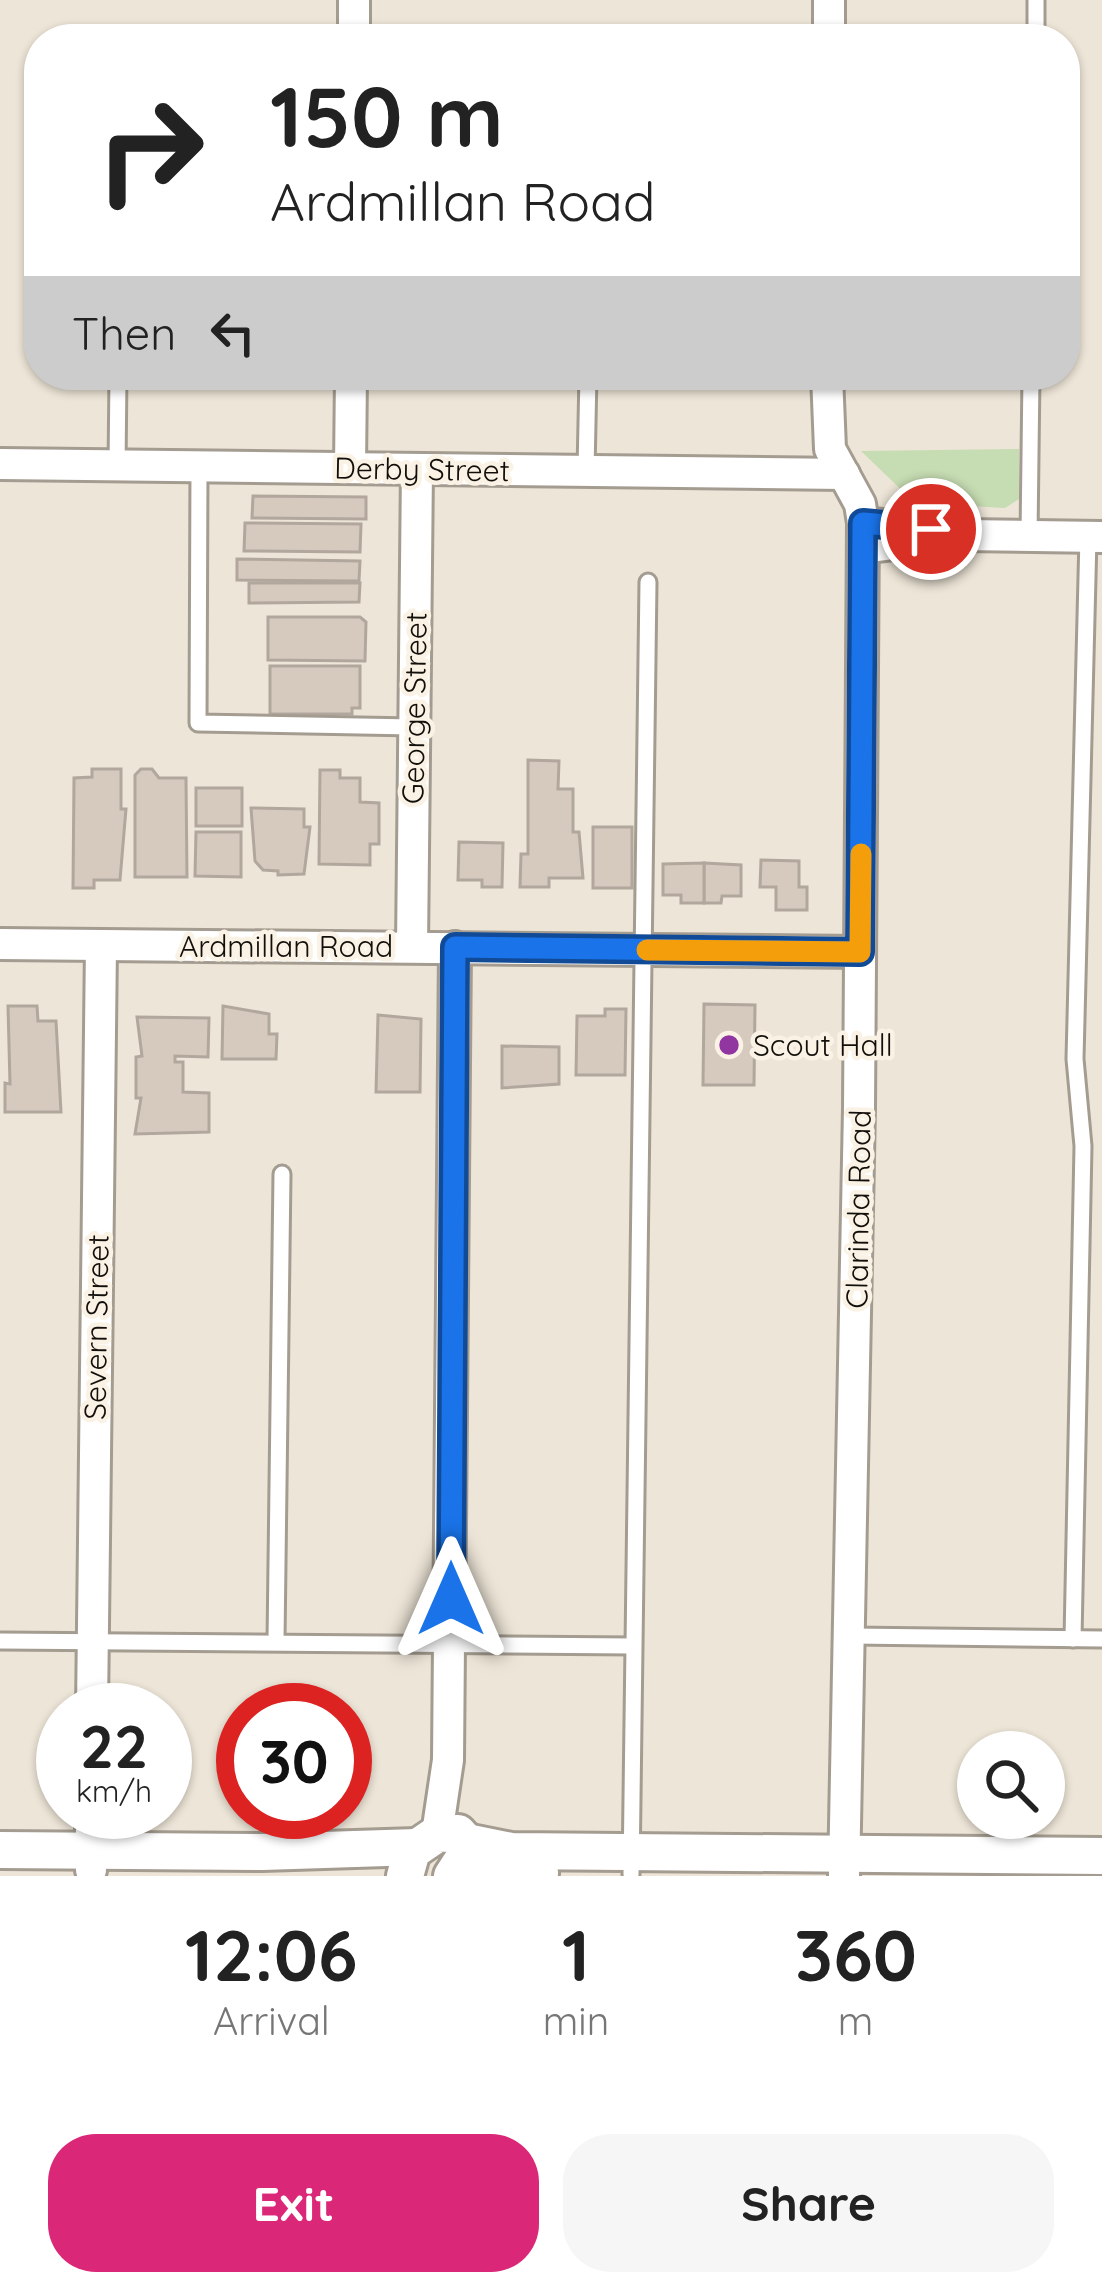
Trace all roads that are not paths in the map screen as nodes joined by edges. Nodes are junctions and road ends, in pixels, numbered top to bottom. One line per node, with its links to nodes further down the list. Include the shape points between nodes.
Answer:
1 (118, 390): 7 (lane)
2 (351, 390): 8 (street)
3 (588, 390): 11 (lane)
4 (827, 390): 12 (street, Clarinda Road, via 828,439)
5 (1031, 390): 14 (lane)
6 (0, 464): 7 (street, Derby Street)
7 (117, 466): 9 (street, Derby Street)
8 (350, 467): 9 (street, Derby Street); 10 (street, Derby Street)
9 (199, 468): 17 (lane, via 198,723)
10 (417, 469): 11 (street, Derby Street); 17 (street, George Street)
11 (586, 470): 12 (street, Derby Street)
12 (844, 474): 13 (street, Clarinda Road, via 860,504)
13 (863, 535): 14 (street); 23 (street, Clarinda Road)
14 (1029, 536): 15 (street)
15 (1095, 538): 26 (lane, via 1076,1059 1082,1146)
16 (648, 582): 22 (lane)
17 (413, 727): 20 (street, George Street)
18 (0, 944): 19 (street, Ardmillan Road)
19 (101, 945): 20 (street, Ardmillan Road); 30 (street, Severn Street)
20 (412, 947): 21 (street, Ardmillan Road)
21 (455, 947): 22 (street, Ardmillan Road); 31 (street)
22 (642, 950): 23 (street, Ardmillan Road); 32 (lane)
23 (860, 952): 25 (street, Clarinda Road)
24 (282, 1174): 29 (lane)
25 (852, 1636): 26 (lane); 41 (street, Clarinda Road)
26 (1073, 1639): 27 (lane)
27 (1102, 1639)
28 (0, 1641): 30 (lane)
29 (276, 1641): 30 (lane); 31 (lane)
30 (92, 1642): 33 (street, Severn Street)
31 (450, 1646): 32 (lane); 36 (street)
32 (633, 1646): 40 (lane)
33 (92, 1683)
34 (91, 1839): 38 (street)
35 (0, 1850): 38 (street)
36 (445, 1855): 39 (street); 40 (street, via 511,1851)
37 (1102, 1856): 41 (street)
38 (91, 1860): 39 (street); 42 (street)
39 (182, 1861): 44 (street)
40 (631, 1862): 41 (street)
41 (845, 1868): 43 (street)
42 (0, 1870)
43 (1102, 1874)
44 (379, 1876)

